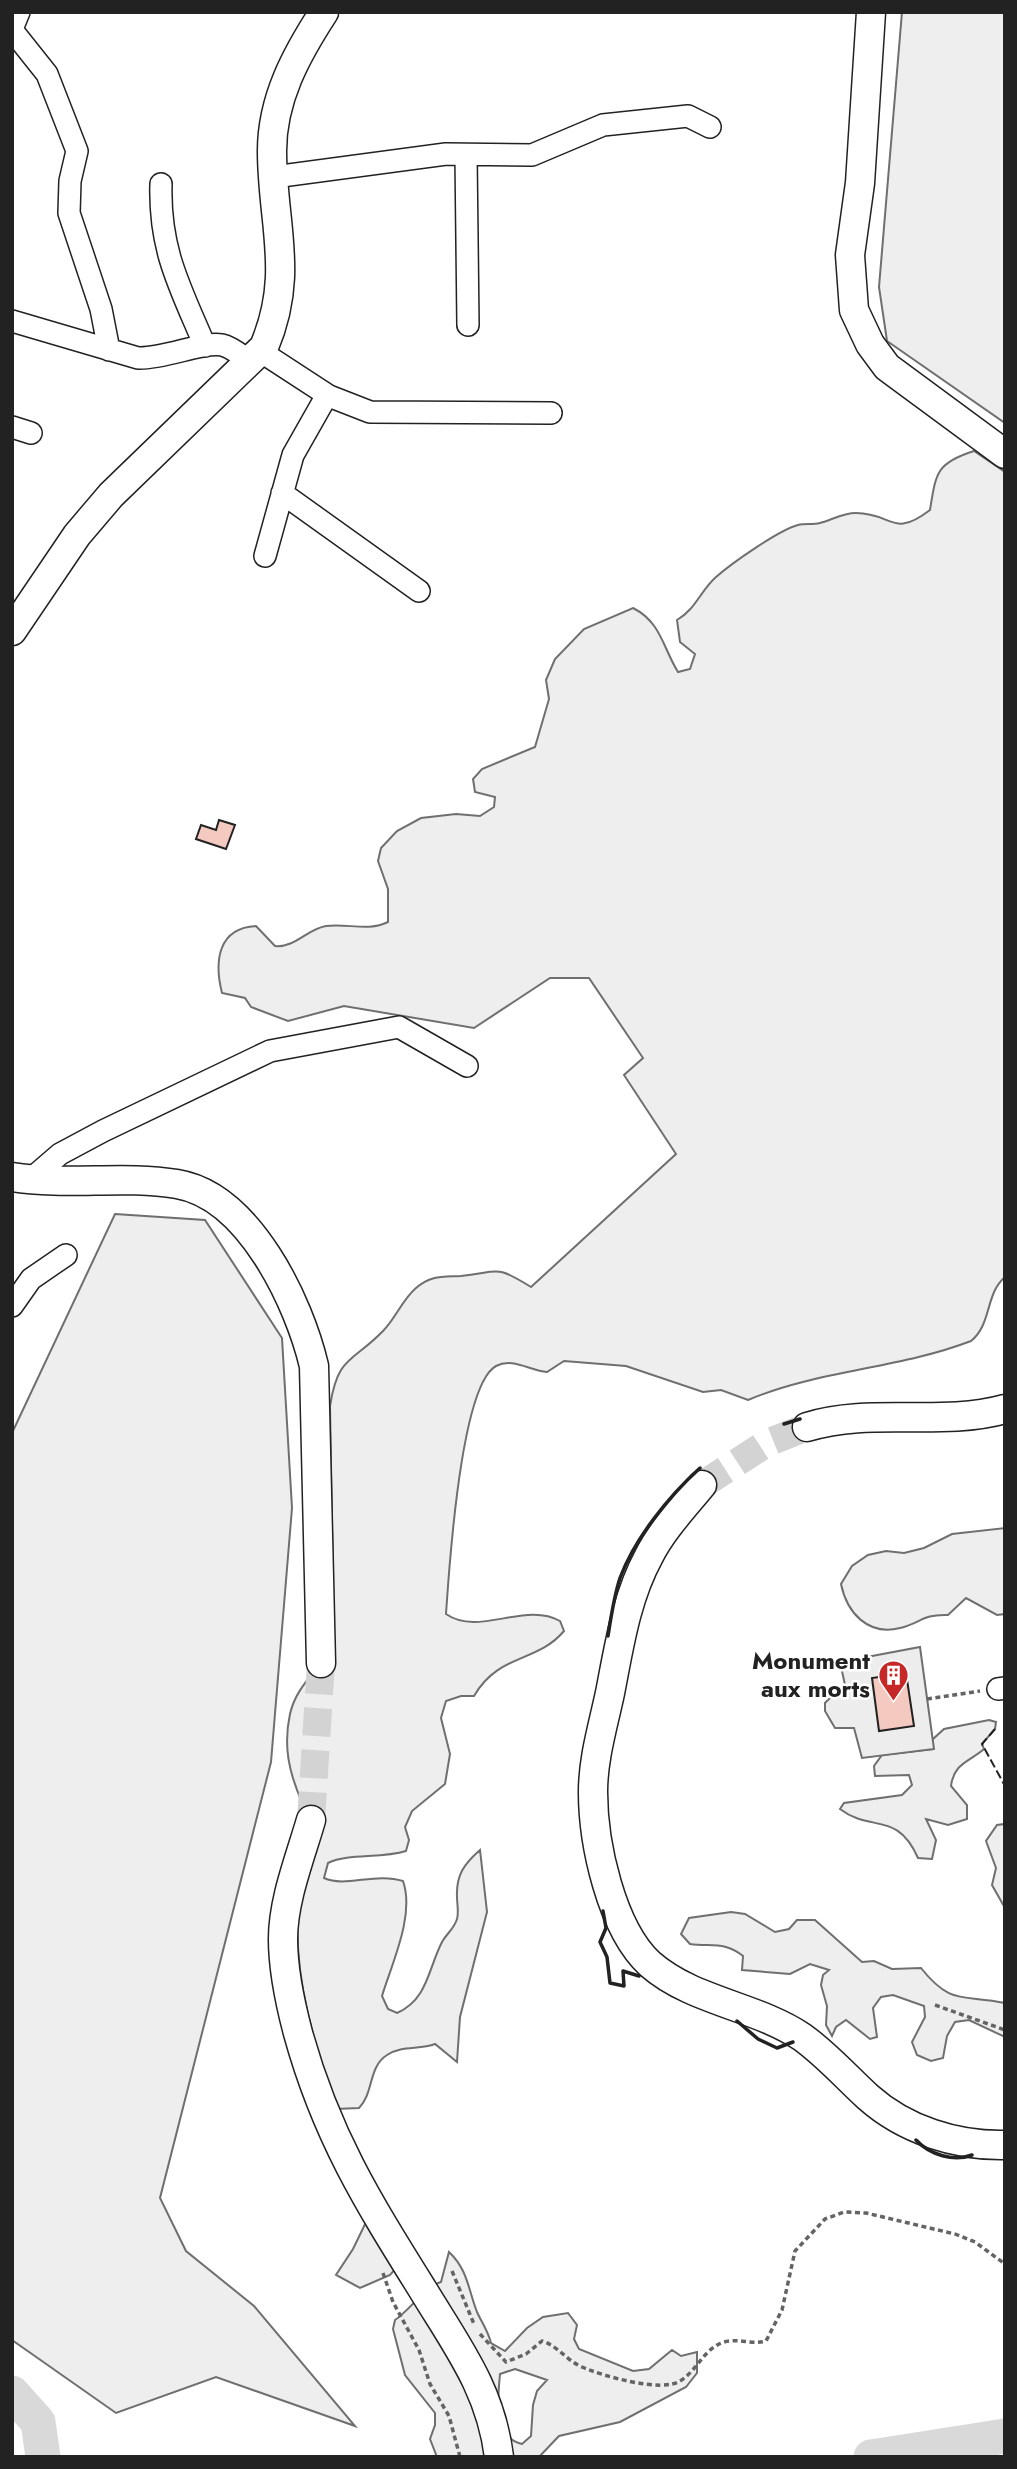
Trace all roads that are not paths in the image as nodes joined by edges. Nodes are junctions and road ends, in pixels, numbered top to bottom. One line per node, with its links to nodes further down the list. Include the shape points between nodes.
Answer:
1 (19, 12): 4 (street)
2 (324, 12): 7 (main road, via 284,83 272,149)
3 (871, 12): 16 (main road, via 860,183 850,255 854,310 887,367)
4 (12, 30): 12 (street, via 47,74 77,151 69,212 101,309)
5 (710, 127): 6 (street, via 688,116 603,125 532,155)
6 (466, 155): 7 (street); 10 (street)
7 (274, 177): 13 (main road, via 281,289 274,323)
8 (161, 184): 11 (street, via 160,220 169,259)
9 (12, 321): 12 (street)
10 (468, 325)
11 (205, 346): 12 (street, via 153,359); 13 (street, via 224,345)
12 (109, 350)
13 (256, 357): 14 (street); 20 (main road, via 111,495 77,535)
14 (327, 394): 15 (street, via 370,412); 17 (street, via 293,455)
15 (551, 413)
16 (1005, 454)
17 (282, 492): 18 (street); 19 (street)
18 (265, 556)
19 (419, 591)
20 (12, 631)
21 (467, 1066): 22 (street, via 399,1027 270,1051 103,1131)
22 (22, 1178): 28 (main road, via 71,1183 156,1182 197,1189 234,1216 279,1277 301,1319 314,1366)
23 (66, 1255): 24 (street, via 31,1279)
24 (12, 1306)
25 (1005, 1409): 26 (main road, via 955,1418 835,1419)
26 (807, 1427)
27 (702, 1485): 30 (main road, via 649,1555 633,1590 594,1774 593,1802 605,1872 626,1933 649,1963 679,1982 793,2031 881,2108 956,2141)
28 (321, 1663)
29 (311, 1820): 31 (main road, via 283,1937 285,1972 309,2073 350,2171 479,2380)
30 (1005, 2145)
31 (499, 2457)

